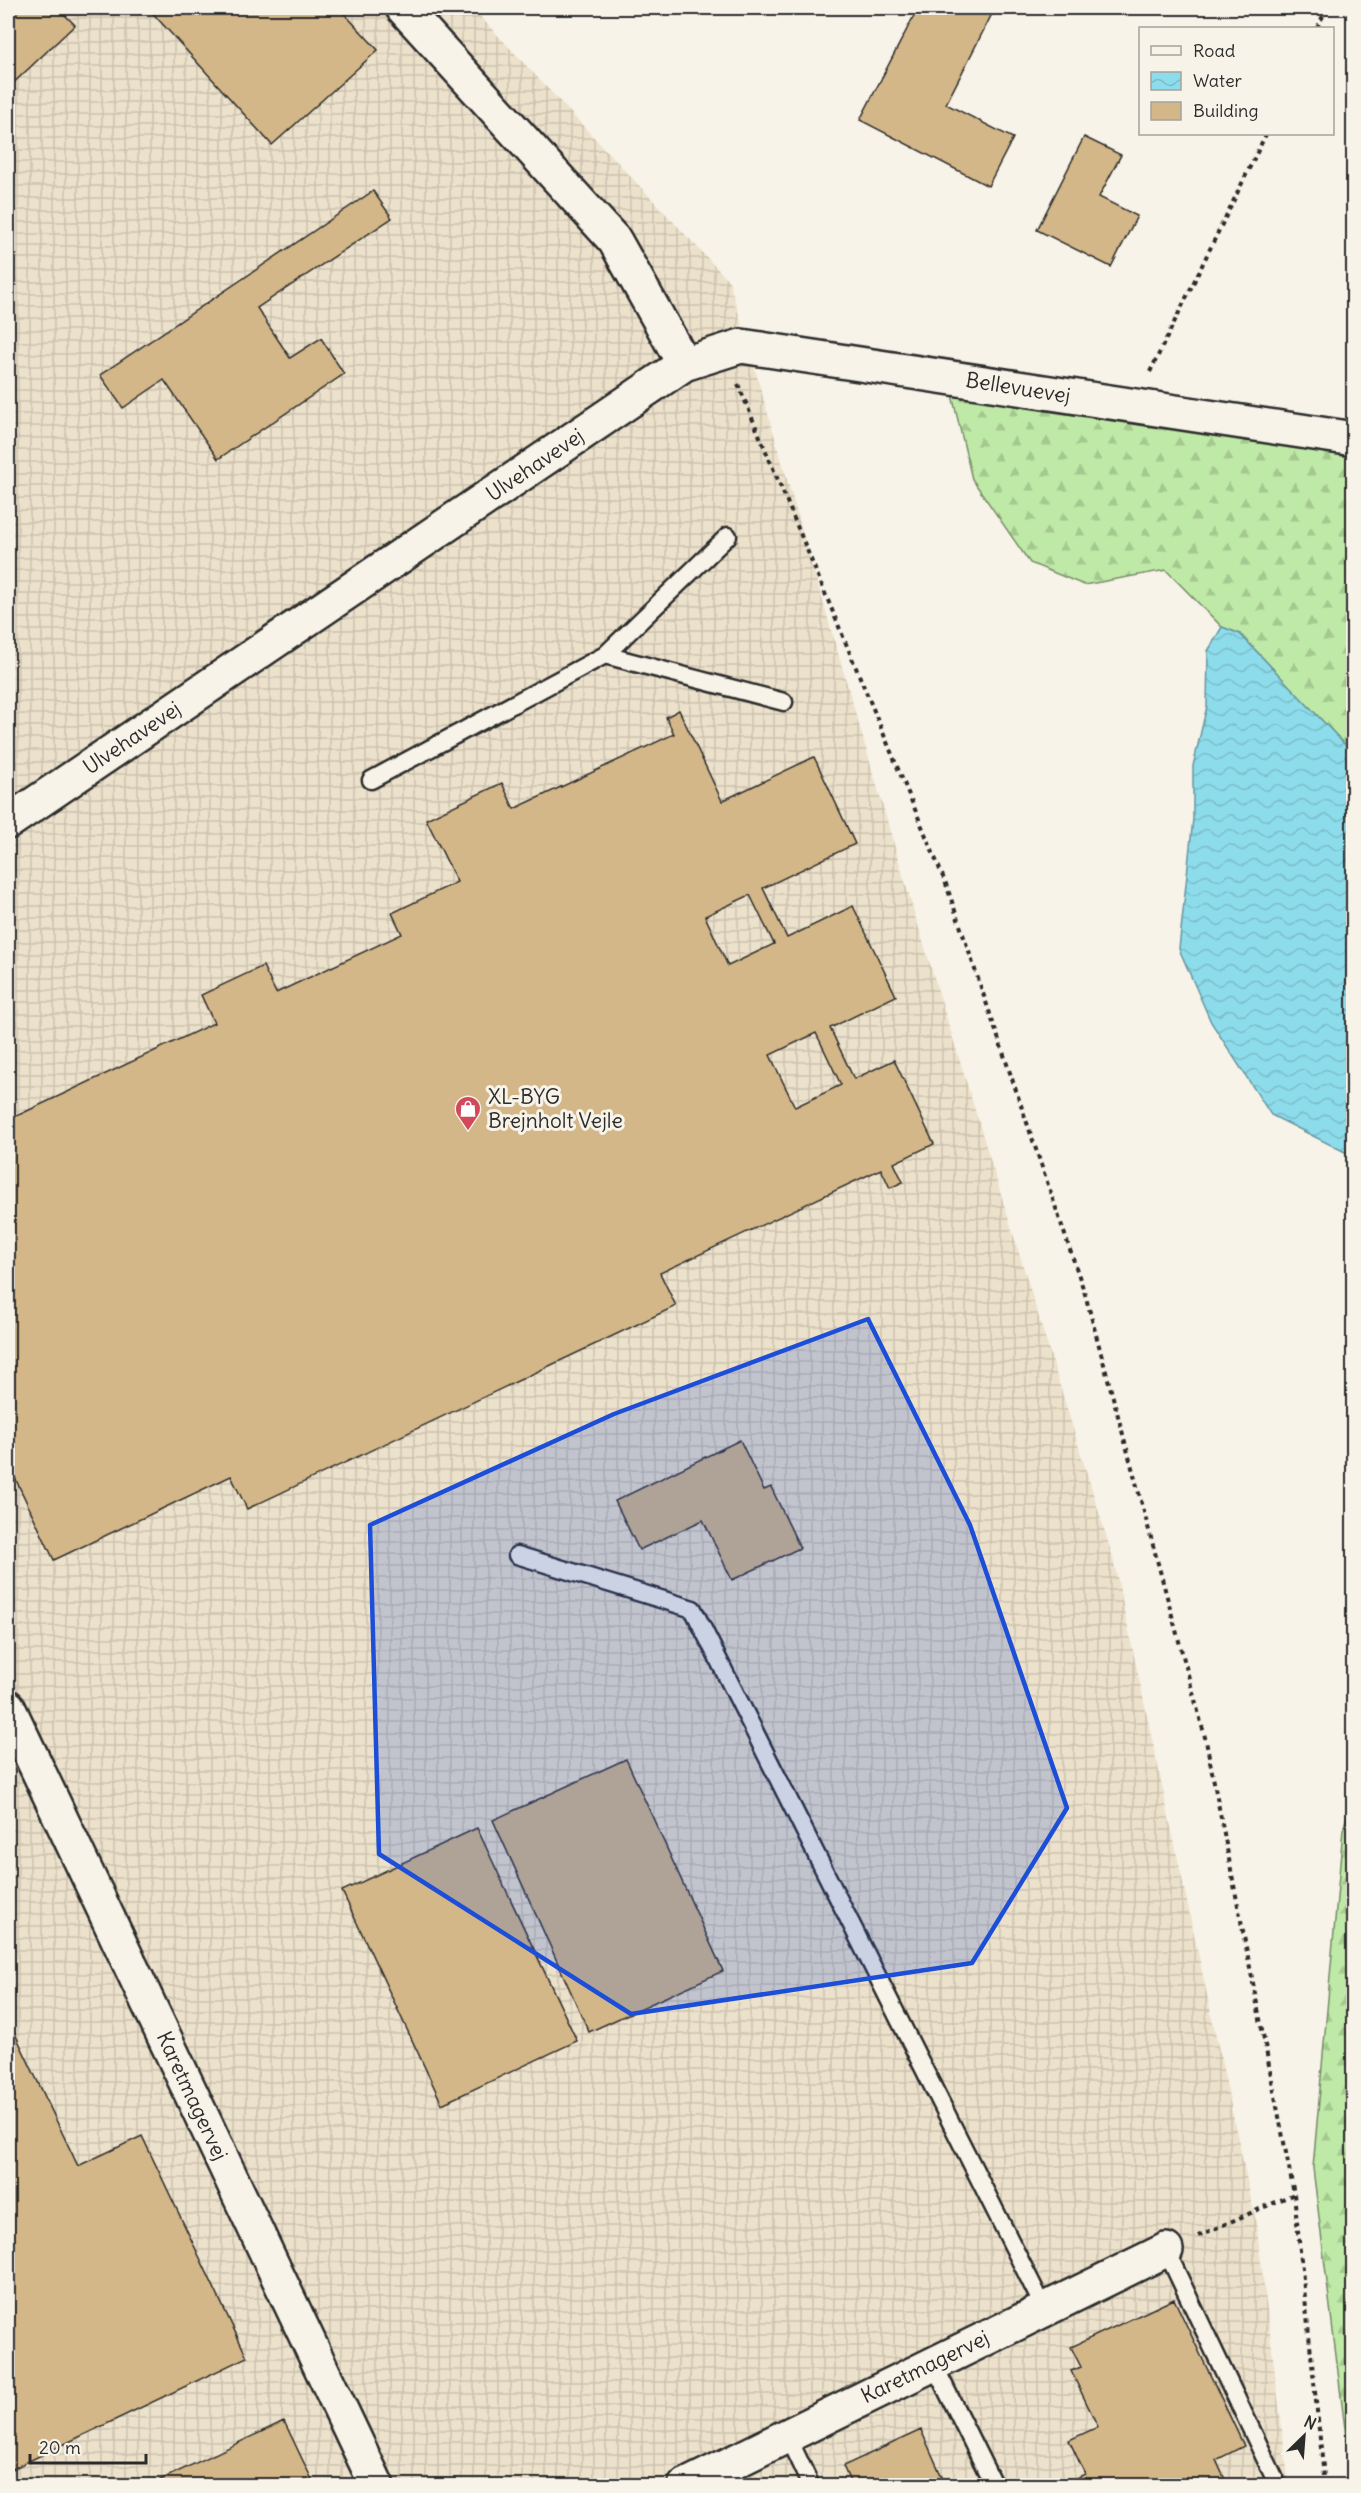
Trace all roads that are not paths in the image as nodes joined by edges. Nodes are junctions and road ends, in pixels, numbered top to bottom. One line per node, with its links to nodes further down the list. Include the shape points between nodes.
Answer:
1 (403, 8): 2 (street, via 615,241)
2 (684, 364): 3 (street, Bellevuevej, via 741,346); 8 (street, Ulvehavevej)
3 (1353, 439)
4 (728, 536): 5 (lane)
5 (605, 655): 6 (lane); 7 (lane)
6 (784, 702)
7 (371, 780)
8 (8, 822)
9 (517, 1555): 12 (lane, via 693,1609)
10 (8, 1707): 16 (street, Karetmagervej)
11 (1166, 2250): 12 (street, Karetmagervej); 15 (lane)
12 (1044, 2308): 13 (street, Karetmagervej)
13 (933, 2363): 14 (street, Karetmagervej); 19 (lane)
14 (787, 2435): 17 (street, Karetmagervej); 18 (lane)
15 (1274, 2477)
16 (377, 2486)
17 (685, 2486)
18 (811, 2486)
19 (994, 2486)

